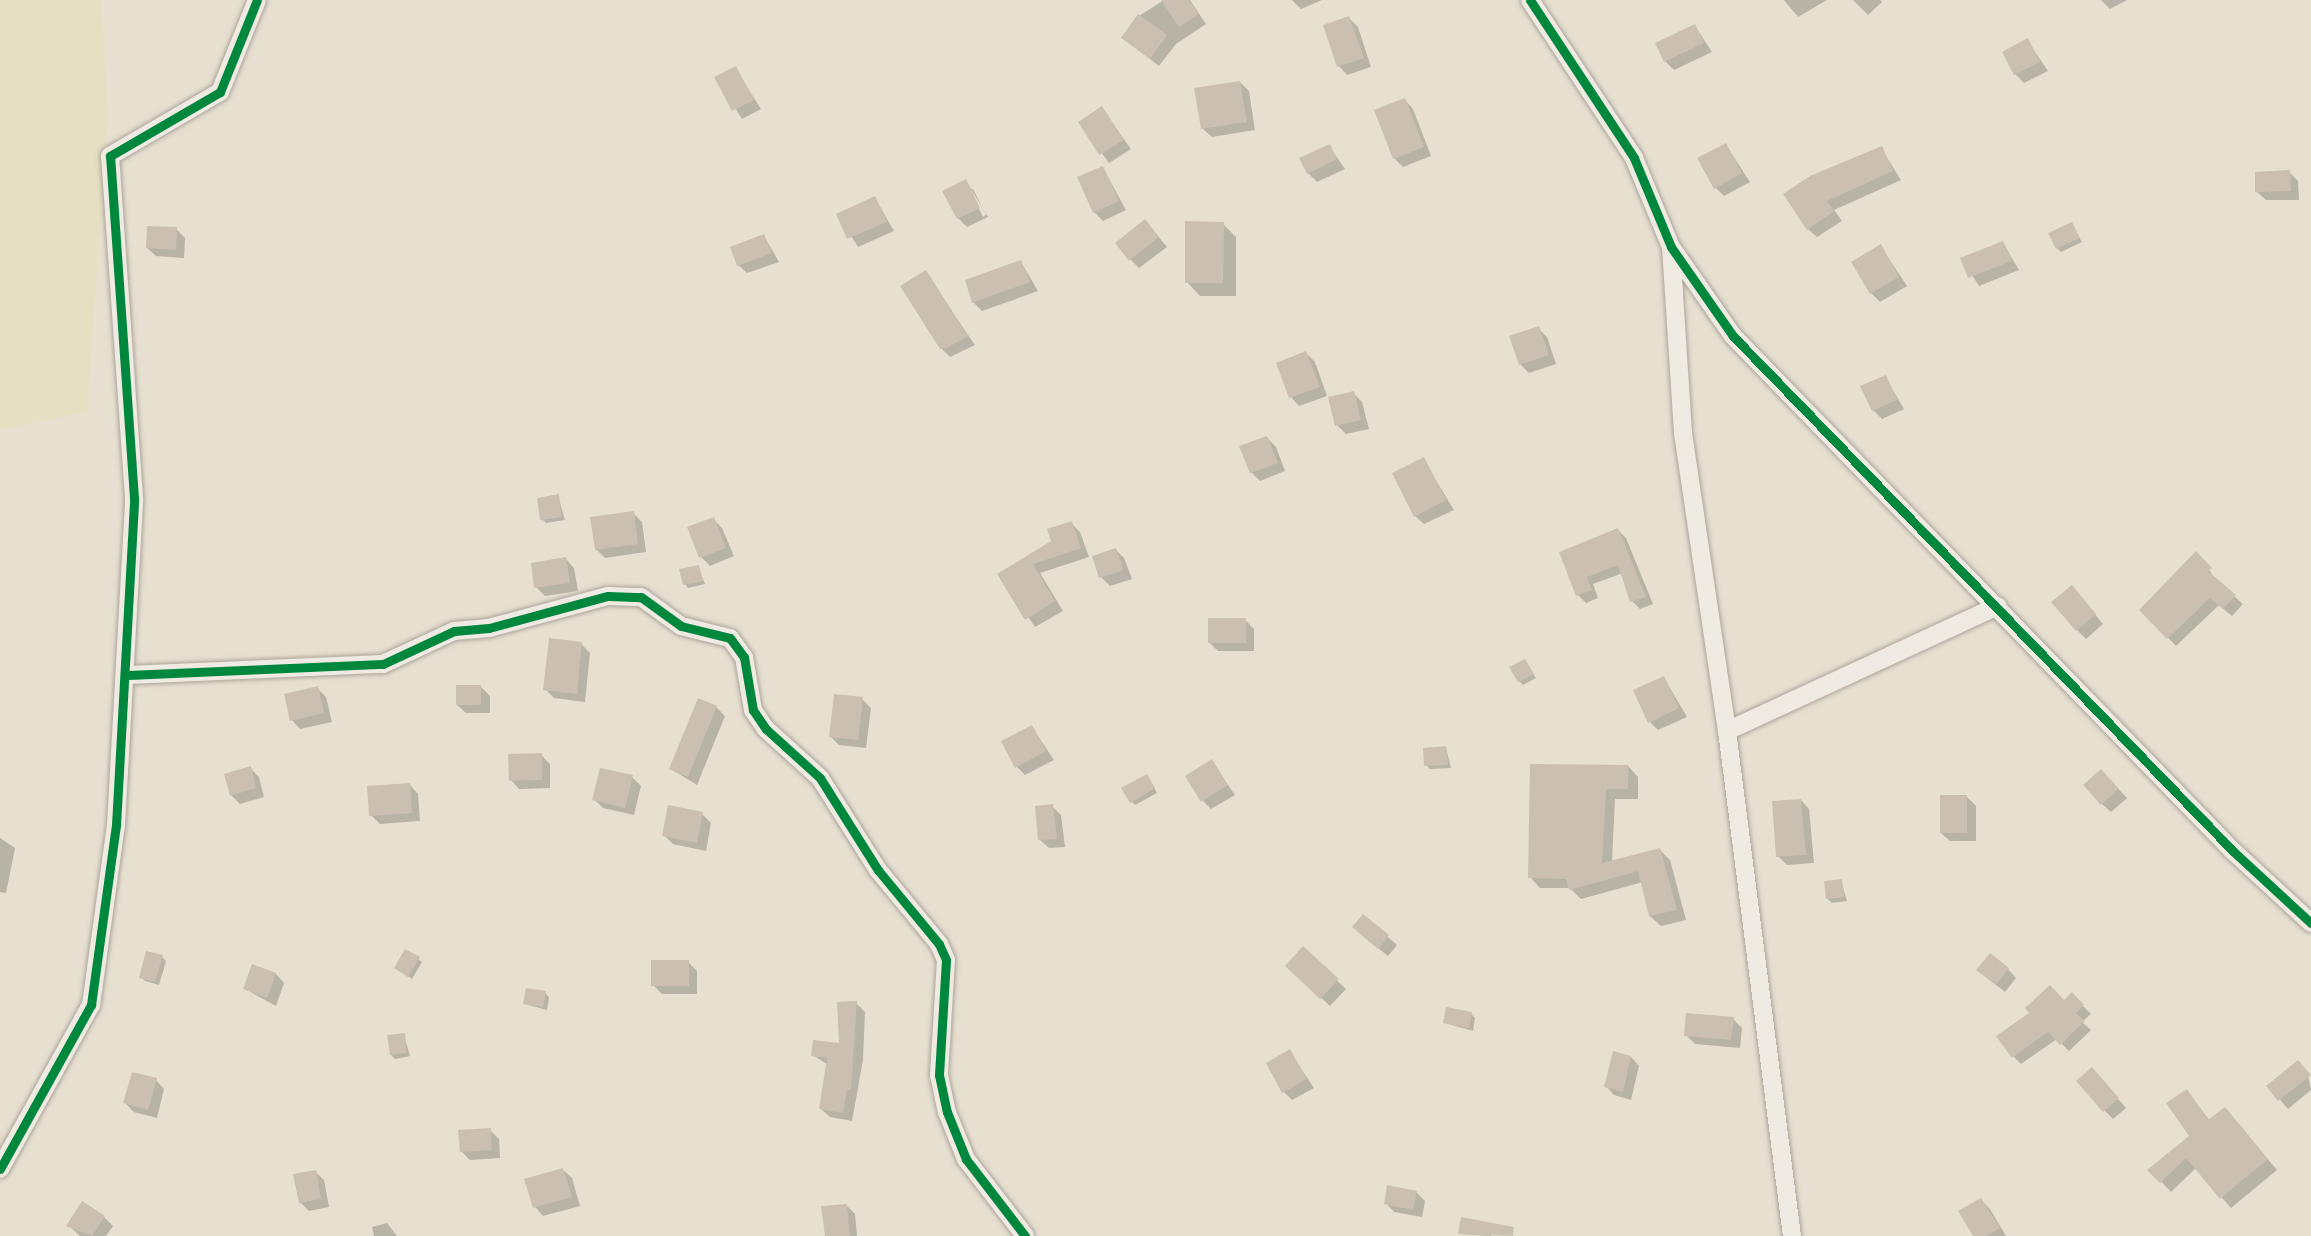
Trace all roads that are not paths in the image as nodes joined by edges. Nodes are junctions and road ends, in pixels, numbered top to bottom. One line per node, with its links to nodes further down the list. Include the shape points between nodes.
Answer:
1 (257, 0): 5 (street, via 220,92 110,156 134,498)
2 (1530, 0): 3 (street, via 1634,158)
3 (1671, 247): 4 (street, via 1733,336); 6 (street, via 1683,433)
4 (1998, 606): 6 (street); 7 (street, via 2233,851)
5 (128, 675): 8 (street, via 116,825 91,1004); 9 (street, via 383,664 454,631 489,628 608,596 641,597 681,626 730,638 744,657 753,710 766,729 820,778 878,870 939,944 946,960 939,1075 947,1112 966,1159)
6 (1727, 732): 10 (street)
7 (2311, 923)
8 (0, 1169)
9 (1025, 1236)
10 (1792, 1236)

